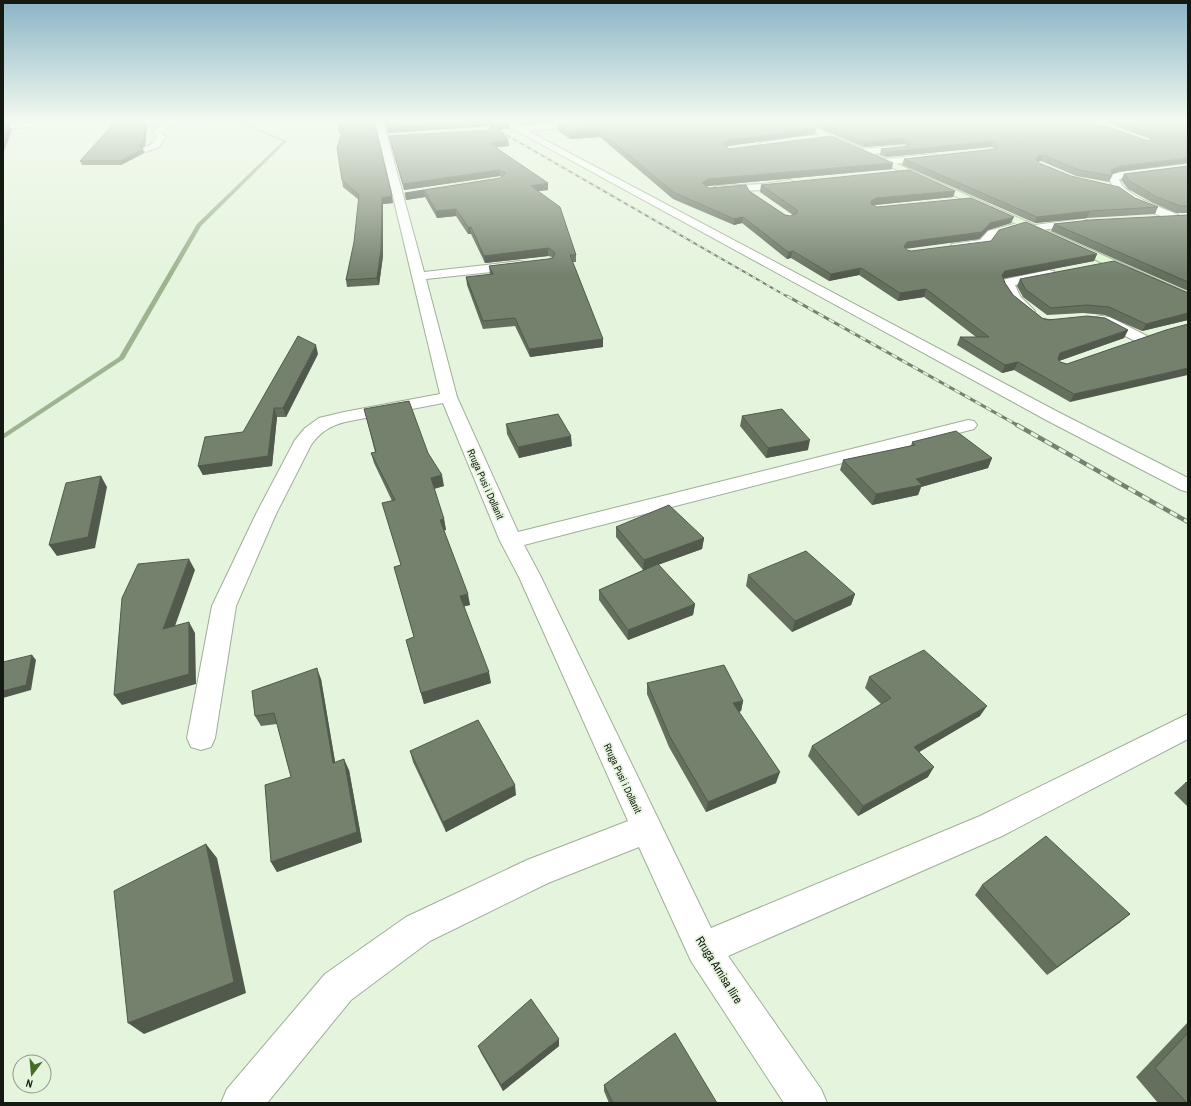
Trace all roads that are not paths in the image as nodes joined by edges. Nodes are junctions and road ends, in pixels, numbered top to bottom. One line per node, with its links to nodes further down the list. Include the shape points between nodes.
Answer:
1 (397, 173): 25 (street, Rruga Pusi i Dollanit)
2 (598, 173): 34 (street)
3 (900, 173): 6 (street)
4 (908, 173): 13 (main road)
5 (1141, 173): 10 (street, via 1114,177 1113,181)
6 (884, 174)
7 (800, 182): 9 (street)
8 (1105, 186): 10 (street)
9 (764, 187): 11 (street); 12 (street, via 750,189)
10 (1118, 189): 16 (street)
11 (708, 190)
12 (759, 198)
13 (969, 200): 14 (street); 19 (main road)
14 (945, 202)
15 (1188, 216): 16 (street)
16 (1174, 217): 17 (street)
17 (1150, 218)
18 (1095, 221): 19 (street)
19 (1029, 226): 20 (street, via 992,233 984,243); 22 (main road)
20 (944, 249)
21 (533, 263): 25 (street)
22 (1110, 263): 23 (street); 26 (main road)
23 (1086, 267)
24 (1063, 272): 27 (street, via 1007,283 1010,293 1020,305)
25 (420, 276): 30 (street, Rruga Pusi i Dollanit)
26 (1188, 298)
27 (1038, 318)
28 (1090, 319): 29 (street, via 1105,320 1149,336)
29 (1120, 346)
30 (448, 398): 35 (street, Rruga Pusi i Dollanit); 37 (street, via 325,422 311,432 302,444 266,514 224,606)
31 (968, 425): 35 (street)
32 (1170, 468): 33 (street)
33 (1188, 475)
34 (1188, 486)
35 (511, 541): 38 (street, Rruga Pusi i Dollanit, via 530,576)
36 (1188, 726): 39 (street, via 990,826)
37 (201, 738)
38 (646, 829): 39 (street, Rruga Arnisa Ilire); 40 (street, via 538,871 418,929 338,987)
39 (703, 948): 41 (street, Rruga Arnisa Ilire)
40 (241, 1103)
41 (806, 1103)

